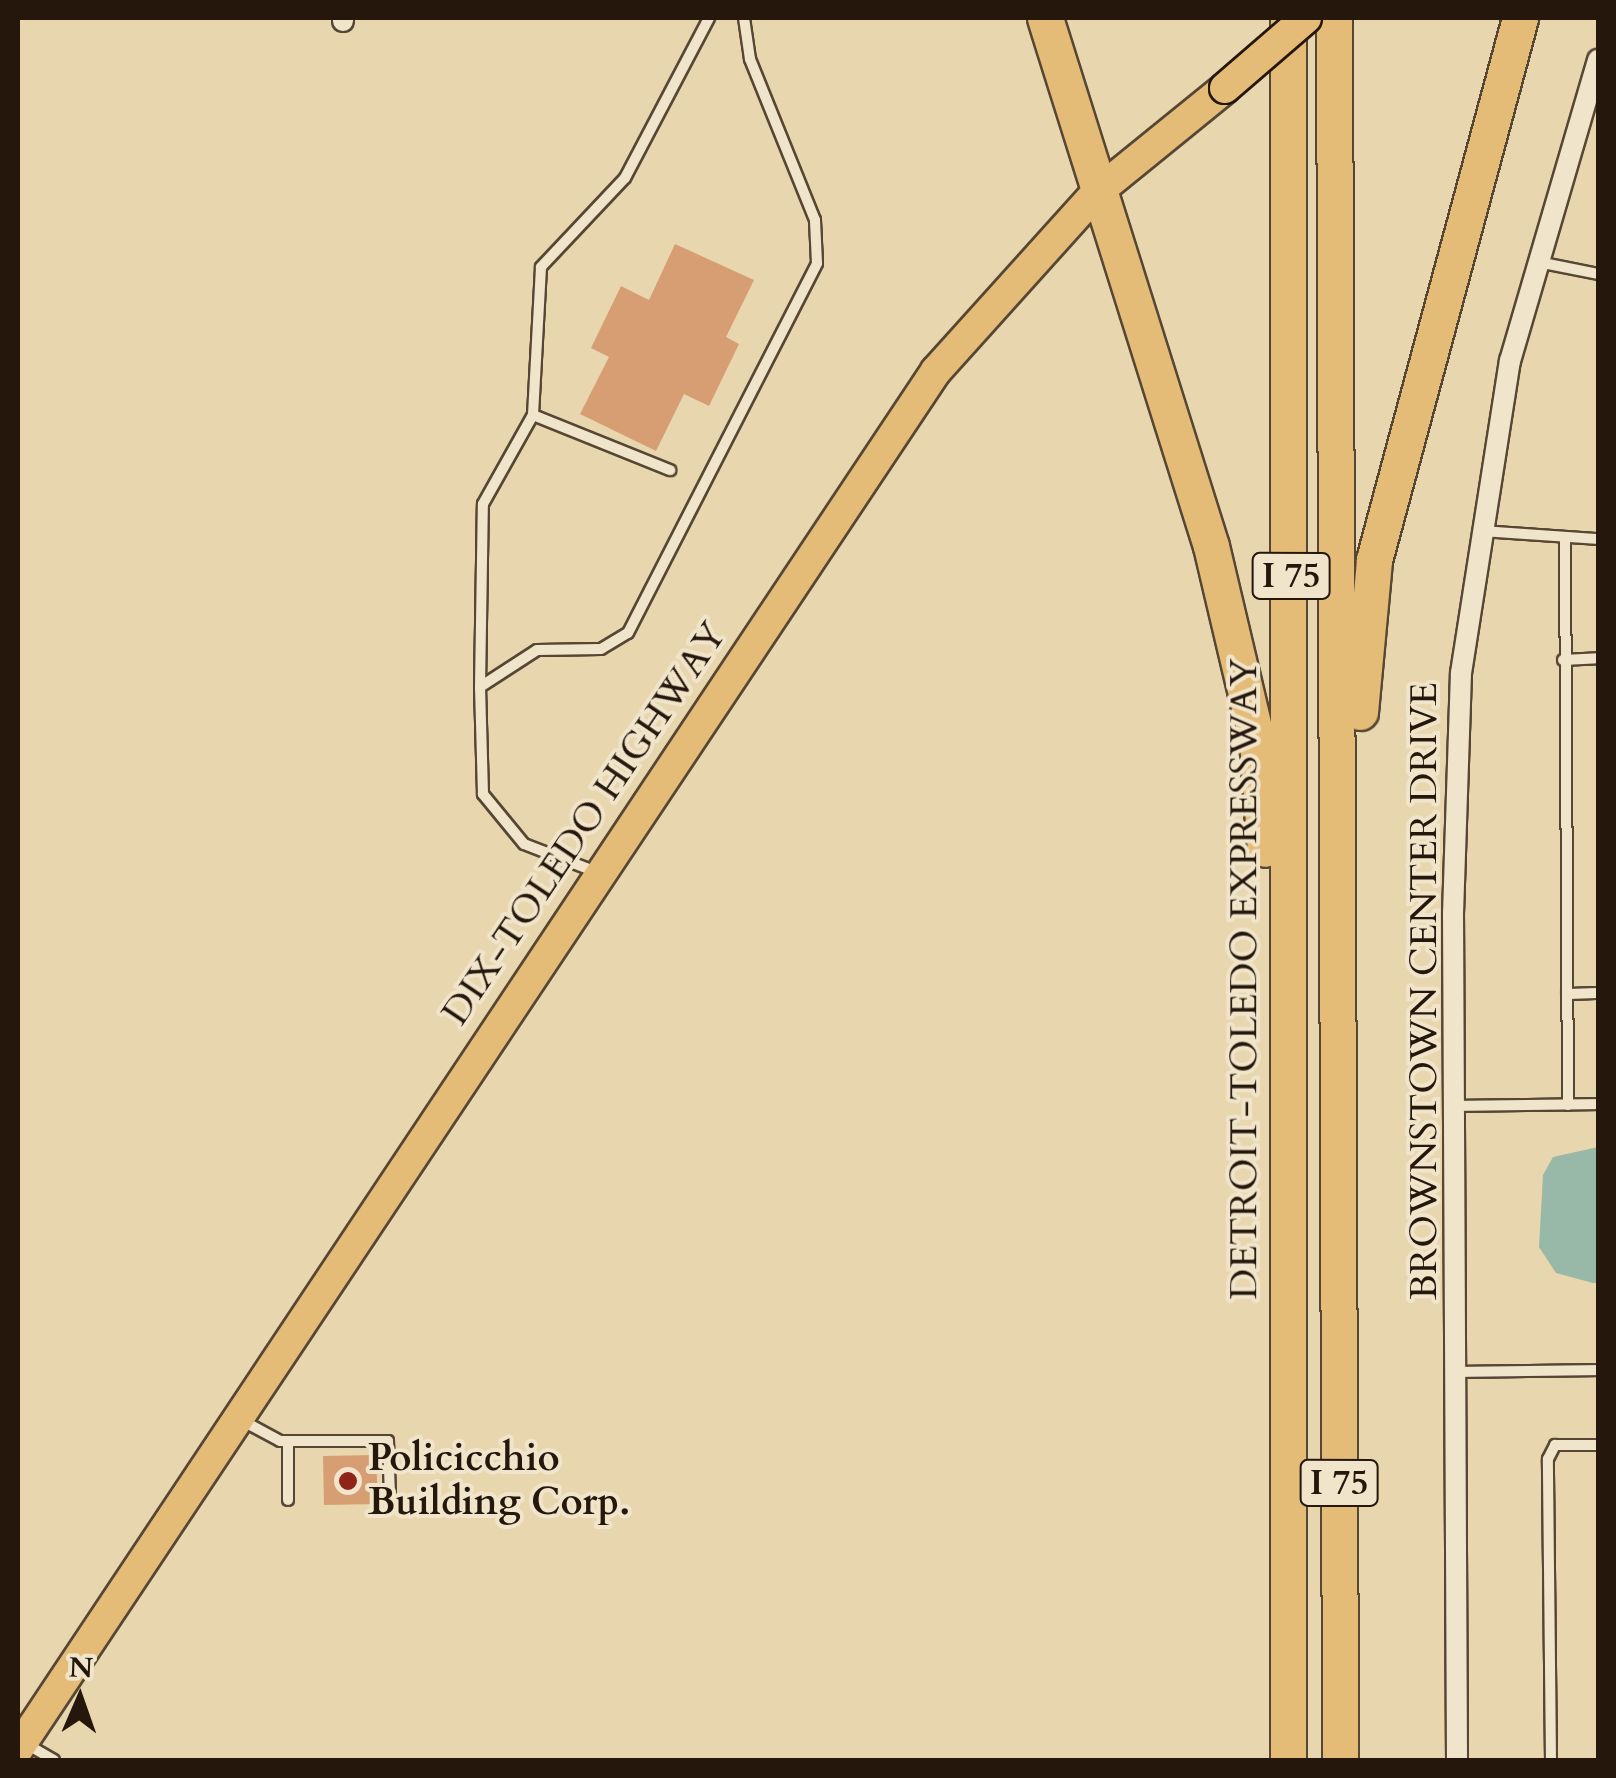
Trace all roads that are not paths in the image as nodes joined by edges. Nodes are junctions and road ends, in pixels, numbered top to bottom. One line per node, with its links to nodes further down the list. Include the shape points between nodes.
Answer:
1 (709, 18): 12 (lane, via 626,178 541,266)
2 (744, 18): 19 (lane, via 750,59 815,220 817,263 628,633 601,649 538,650)
3 (1045, 18): 9 (highway)
4 (1288, 18): 27 (highway, DETROIT-TOLEDO EXPRESSWAY / I 75)
5 (1306, 18): 9 (main road, DIX-TOLEDO HIGHWAY, bridge)
6 (1334, 18): 23 (highway, I 75)
7 (1520, 18): 23 (highway, via 1364,616 1353,982)
8 (1598, 60): 10 (street, BROWNSTOWN CENTER DRIVE)
9 (1096, 193): 20 (main road, DIX-TOLEDO HIGHWAY, via 936,370); 27 (highway, via 1244,672 1264,808)
10 (1537, 261): 11 (lane); 14 (street, BROWNSTOWN CENTER DRIVE)
11 (1598, 274)
12 (533, 415): 13 (lane); 19 (lane, via 483,504)
13 (670, 470)
14 (1478, 530): 15 (lane); 26 (street, BROWNSTOWN CENTER DRIVE, via 1456,768)
15 (1565, 539): 16 (lane); 18 (lane)
16 (1598, 539)
17 (1598, 658): 18 (lane)
18 (1564, 660): 22 (lane)
19 (480, 687): 20 (lane, via 483,794 524,844)
20 (600, 874): 30 (main road, DIX-TOLEDO HIGHWAY)
21 (1598, 993): 22 (lane)
22 (1566, 994): 25 (lane)
23 (1338, 1087): 38 (highway, I 75)
24 (1598, 1104): 25 (lane)
25 (1568, 1105): 26 (lane)
26 (1455, 1106): 29 (street, BROWNSTOWN CENTER DRIVE)
27 (1283, 1134): 37 (highway, DETROIT-TOLEDO EXPRESSWAY / I 75)
28 (1598, 1370): 29 (lane)
29 (1458, 1372): 39 (street, BROWNSTOWN CENTER DRIVE)
30 (237, 1419): 31 (lane); 35 (main road, DIX-TOLEDO HIGHWAY)
31 (288, 1442): 33 (lane, via 388,1441); 34 (lane)
32 (1598, 1445): 40 (lane, via 1555,1445 1548,1459)
33 (390, 1494)
34 (288, 1500)
35 (20, 1746): 36 (lane)
36 (54, 1760)
37 (1288, 1760)
38 (1340, 1760)
39 (1457, 1760)
40 (1551, 1760)

